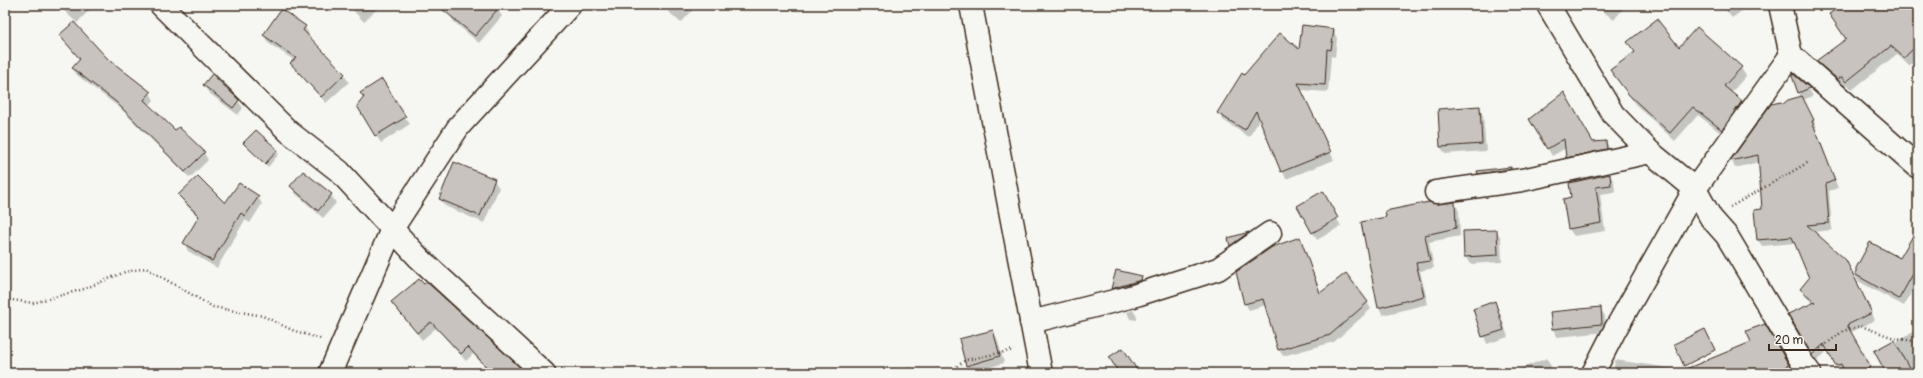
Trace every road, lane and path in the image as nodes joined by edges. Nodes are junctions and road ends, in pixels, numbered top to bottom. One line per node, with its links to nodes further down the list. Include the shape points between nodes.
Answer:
1 (161, 5): 13 (street, via 289,132 339,171)
2 (570, 5): 13 (street, via 459,126)
3 (971, 5): 16 (street)
4 (1548, 5): 7 (street, via 1613,114)
5 (1780, 5): 6 (street)
6 (1791, 55): 9 (street); 10 (street)
7 (1650, 152): 10 (street); 11 (street, via 1522,180)
8 (1809, 162): 12 (path)
9 (1918, 167)
10 (1695, 189): 12 (street); 25 (street)
11 (1436, 192)
12 (1711, 218): 20 (street, via 1727,236)
13 (392, 229): 18 (street); 22 (street, via 419,258)
14 (1270, 233): 16 (street, via 1218,269)
15 (5, 299): 18 (path, via 33,302 84,289 125,272 146,268 213,307 263,316 292,330)
16 (1031, 322): 19 (street)
17 (1918, 342): 20 (path, via 1891,337 1861,326 1843,331)
18 (341, 346): 21 (street)
19 (1036, 347): 23 (path, via 966,360); 24 (street)
20 (1806, 368)
21 (330, 373)
22 (544, 373)
23 (947, 373)
24 (1041, 373)
25 (1593, 373)

